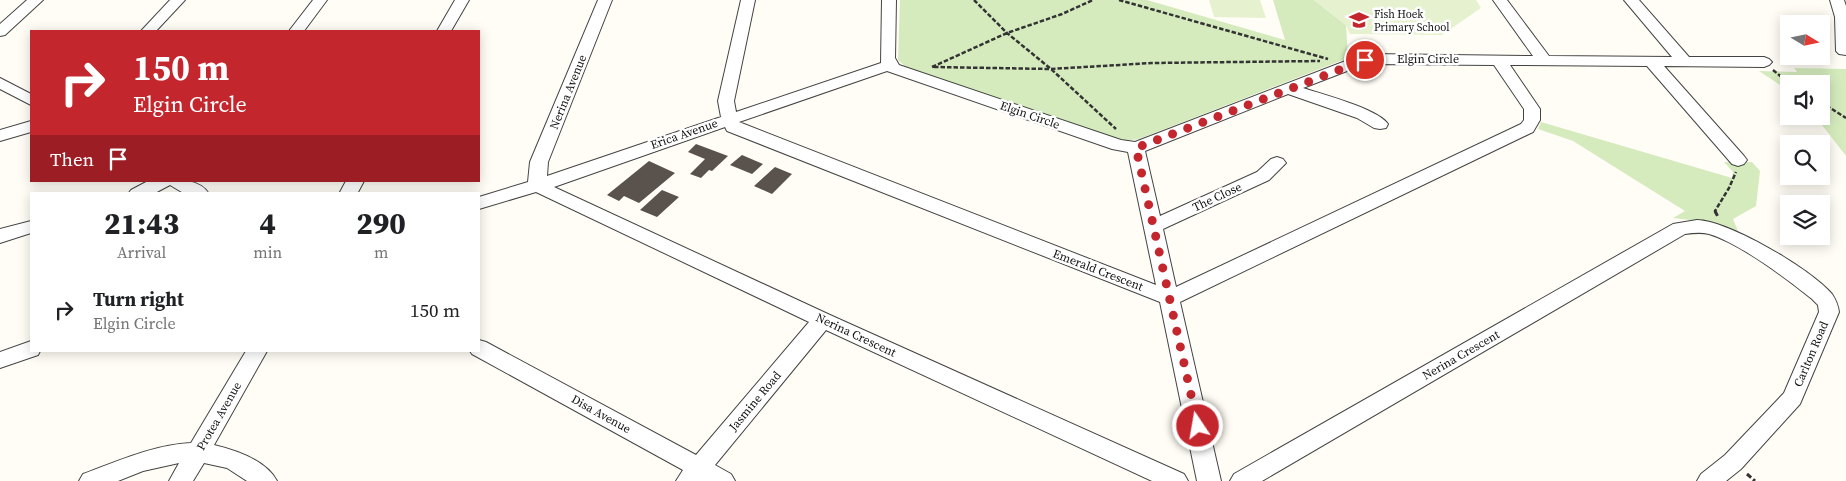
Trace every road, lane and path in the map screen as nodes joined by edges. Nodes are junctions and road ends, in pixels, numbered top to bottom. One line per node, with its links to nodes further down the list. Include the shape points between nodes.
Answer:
1 (36, 0): 17 (street)
2 (178, 0): 14 (street)
3 (320, 0): 15 (street)
4 (462, 0): 16 (street)
5 (605, 0): 42 (street, Nerina Avenue, via 539,162)
6 (748, 0): 32 (street, via 726,94)
7 (889, 0): 25 (street)
8 (974, 0): 18 (path)
9 (1093, 0): 18 (path)
10 (1119, 0): 26 (path, via 1336,61 1152,63)
11 (1500, 0): 21 (street)
12 (1630, 0): 23 (street)
13 (1836, 0): 19 (street, via 1842,16)
14 (149, 30)
15 (297, 30)
16 (445, 30)
17 (0, 32)
18 (1007, 33): 26 (path); 26 (path, via 931,67)
19 (1844, 51)
20 (1499, 60): 21 (street, Elgin Circle); 29 (street, Elgin Circle, via 1371,59); 51 (street, via 1532,109 1532,120 1527,128)
21 (1544, 60): 22 (street, Elgin Circle)
22 (1651, 61): 23 (street, Elgin Circle); 38 (street)
23 (1684, 61): 24 (street, Elgin Circle)
24 (1764, 62): 27 (path)
25 (889, 65): 32 (street, Erica Avenue); 37 (street, Elgin Circle, via 1118,145)
26 (1051, 69): 37 (path)
27 (1780, 76)
28 (0, 83): 30 (street)
29 (1288, 88): 34 (street, via 1363,114); 37 (street, Elgin Circle)
30 (30, 99)
31 (1830, 108): 33 (path)
32 (729, 118): 42 (street, Erica Avenue); 51 (street, Emerald Crescent, via 733,127)
33 (1846, 118)
34 (1380, 124)
35 (30, 126): 36 (street)
36 (0, 136)
37 (1136, 148): 46 (street)
38 (1738, 160): 49 (path, via 1733,182 1715,211)
39 (1277, 163): 46 (street, The Close, via 1262,176)
40 (162, 182): 43 (street)
41 (178, 182): 44 (street)
42 (537, 186): 45 (street, Erica Avenue); 52 (street, Nerina Crescent)
43 (141, 192)
44 (196, 192)
45 (480, 203)
46 (1154, 226): 51 (street)
47 (30, 227): 50 (street)
48 (1680, 229): 49 (street, Carlton Road, via 1702,226); 65 (street, Nerina Crescent)
49 (1726, 234): 66 (street, Carlton Road, via 1813,288 1826,301 1829,312 1792,398 1733,462)
50 (0, 236)
51 (1170, 298): 64 (street)
52 (823, 320): 58 (street, Jasmine Road); 63 (street, Nerina Crescent)
53 (30, 349): 56 (street)
54 (480, 349): 58 (street, Disa Avenue)
55 (256, 352): 57 (street, Protea Avenue)
56 (0, 360)
57 (198, 453): 59 (street, via 164,454); 60 (street, Protea Avenue); 61 (street, via 234,460)
58 (693, 474): 62 (street, Disa Avenue)
59 (91, 481)
60 (181, 481)
61 (265, 481)
62 (723, 481)
63 (1176, 481)
64 (1210, 481)
65 (1242, 481)
66 (1709, 481)

